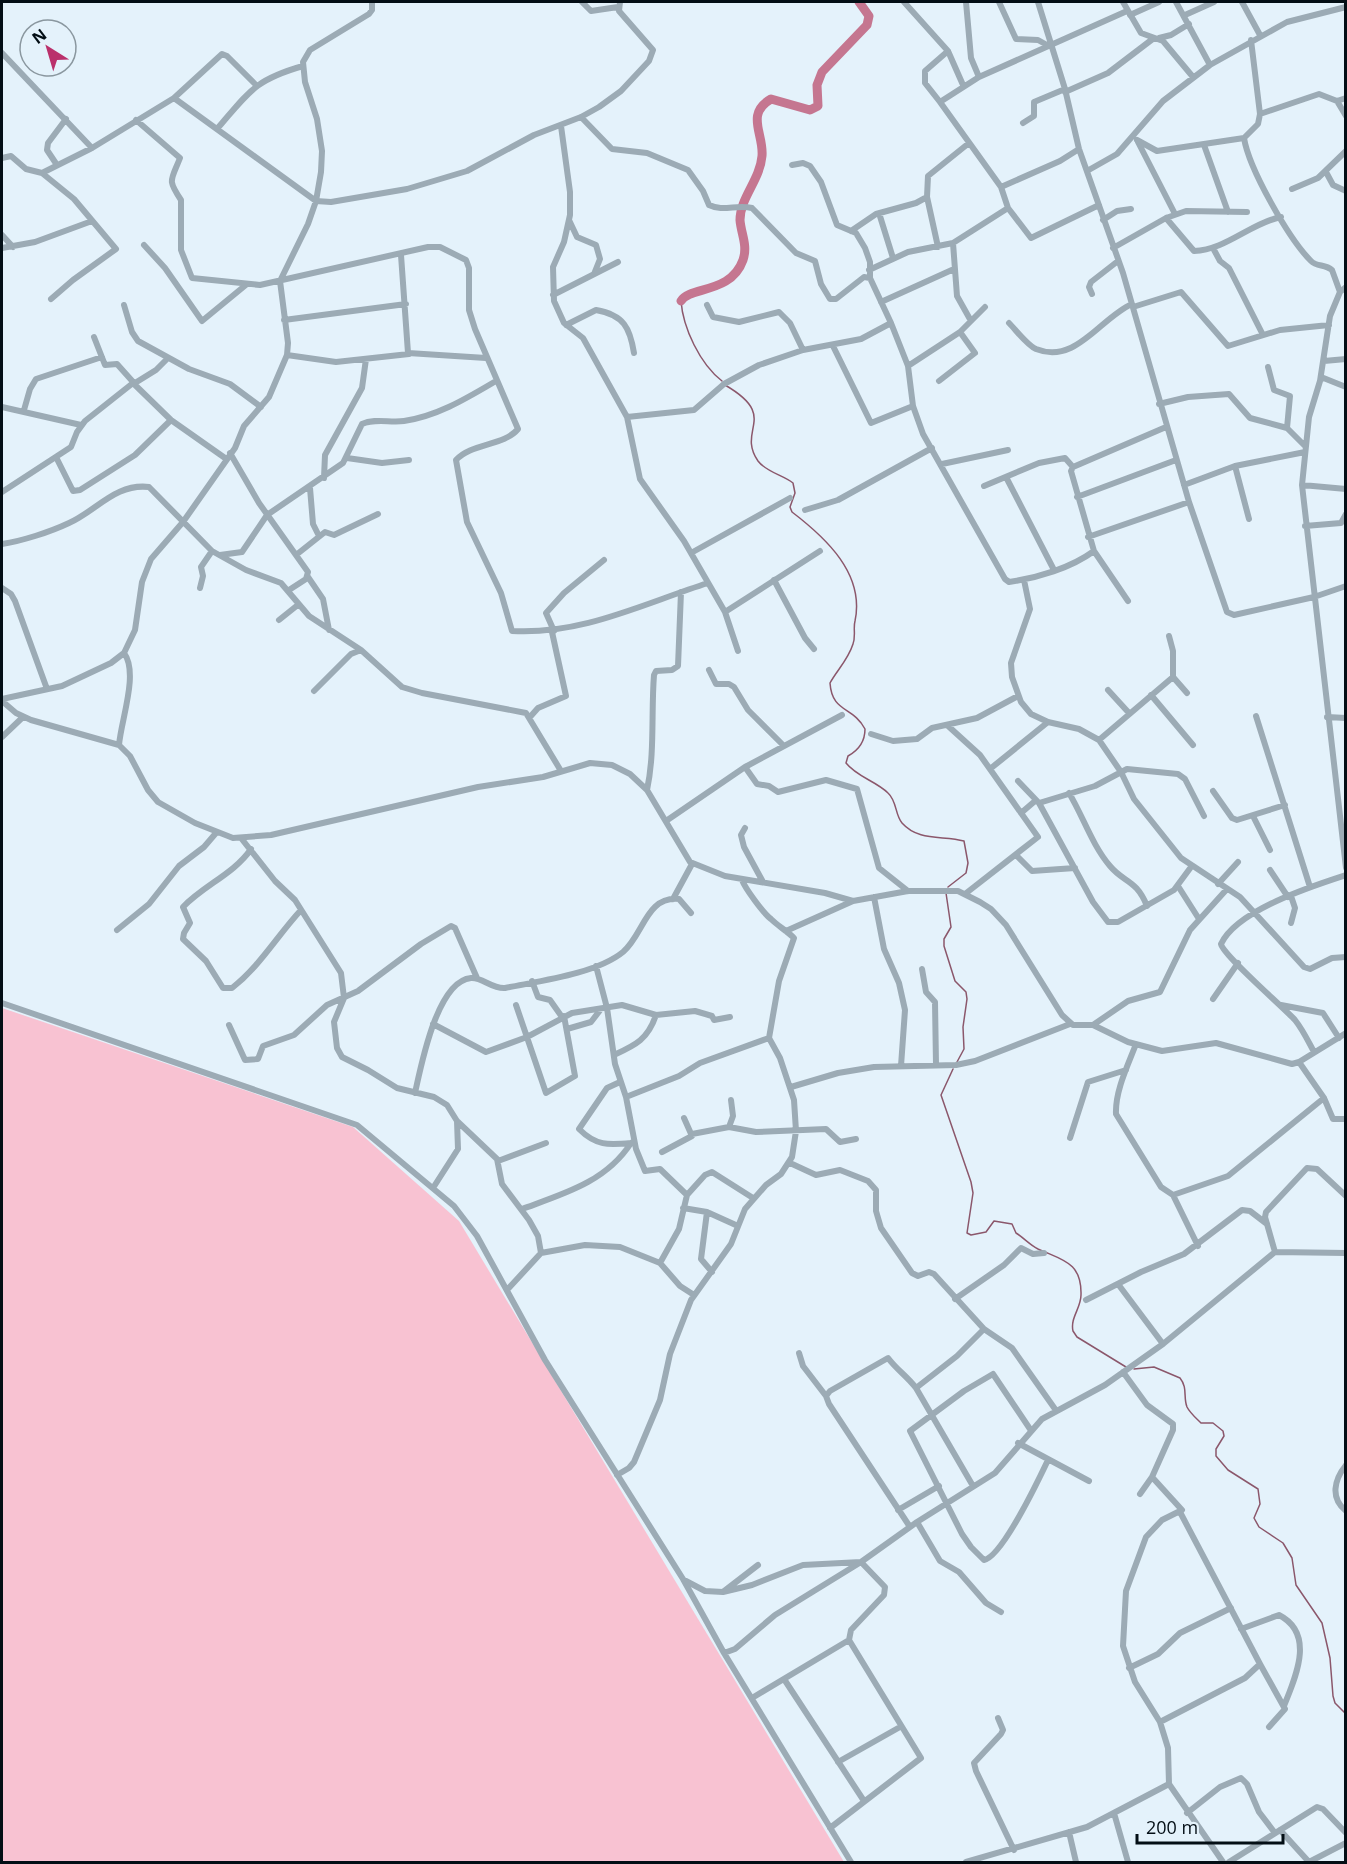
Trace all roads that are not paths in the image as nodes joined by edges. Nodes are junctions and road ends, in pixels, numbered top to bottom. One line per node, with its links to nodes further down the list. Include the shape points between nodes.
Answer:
1 (372, 2): 24 (street, via 371,12 310,50)
2 (582, 2): 12 (street, via 591,11)
3 (904, 2): 21 (street)
4 (966, 2): 25 (street, via 971,58)
5 (999, 2): 20 (street, via 1016,39)
6 (1040, 2): 20 (street)
7 (1123, 2): 14 (street)
8 (1159, 2): 14 (street)
9 (1176, 2): 15 (street)
10 (1214, 2): 15 (street)
11 (1242, 2): 17 (street)
12 (619, 4): 36 (street, via 653,52 621,91)
13 (1346, 8): 17 (street, via 1287,22)
14 (1129, 13): 18 (street, via 1144,35); 20 (street)
15 (1185, 15): 16 (street)
16 (1190, 24): 18 (street); 23 (street)
17 (1260, 35): 19 (street)
18 (1156, 38): 26 (street, via 1167,45); 29 (street, via 1108,73)
19 (1251, 40): 23 (street); 34 (street)
20 (1049, 45): 25 (street); 29 (street)
21 (948, 51): 28 (street); 33 (street, via 926,71 926,83)
22 (2, 53): 37 (street)
23 (1210, 65): 26 (street)
24 (303, 66): 27 (street); 59 (street, via 322,151)
25 (979, 77): 28 (street)
26 (1193, 77): 42 (street, via 1162,101)
27 (256, 84): 30 (street, via 222,54); 41 (street)
28 (963, 85): 33 (street)
29 (1065, 91): 39 (street, via 1034,102 1034,116); 47 (street)
30 (174, 98): 38 (street); 41 (street)
31 (1346, 98): 32 (street)
32 (1337, 101): 34 (street, via 1319,94); 35 (street)
33 (940, 102): 44 (street)
34 (1260, 114): 43 (street, via 1258,124)
35 (1346, 116)
36 (581, 117): 40 (street); 87 (street, via 612,149 647,153 688,170 709,205 752,208 796,253 815,261 830,299 836,299)
37 (66, 119): 46 (street); 50 (street, via 48,143 47,150)
38 (136, 120): 46 (street); 89 (street, via 180,158 170,180 181,200 181,250 191,277)
39 (1023, 123)
40 (561, 126): 59 (street, via 534,135 467,171 436,181 398,191); 69 (street, via 570,192)
41 (217, 129): 59 (street)
42 (1136, 138): 45 (street, via 1157,151); 52 (street); 66 (street)
43 (1244, 138): 45 (street); 67 (street)
44 (969, 143): 55 (street); 58 (street, via 931,171)
45 (1204, 145): 63 (street)
46 (92, 148): 50 (street)
47 (1079, 149): 52 (street); 55 (street)
48 (1346, 151): 53 (street)
49 (2, 158): 54 (street, via 11,156 26,169)
50 (57, 165): 54 (street)
51 (792, 165): 72 (street, via 803,163 816,173 837,225)
52 (1087, 171): 60 (street)
53 (1326, 172): 56 (street); 57 (street, via 1333,185)
54 (42, 173): 71 (street, via 74,199)
55 (1000, 187): 61 (street)
56 (1292, 189)
57 (1346, 191)
58 (927, 197): 65 (street); 77 (street)
59 (316, 201): 88 (street)
60 (1099, 205): 61 (street, via 1036,238 1023,230); 70 (street)
61 (1008, 208): 74 (street)
62 (1131, 209): 70 (street, via 1117,211)
63 (1228, 212): 64 (street); 66 (street, via 1197,209)
64 (1247, 212)
65 (879, 213): 72 (street); 82 (street)
66 (1175, 214): 68 (street)
67 (1281, 217): 80 (street, via 1262,222); 90 (street, via 1312,262 1332,270)
68 (1167, 218): 79 (street); 80 (street, via 1194,251)
69 (569, 220): 86 (street, via 577,237 596,245 600,259); 92 (street, via 553,267)
70 (1103, 220): 79 (street)
71 (92, 221): 76 (street); 93 (street, via 116,251)
72 (850, 231): 87 (street, via 856,233 865,248)
73 (2, 235): 76 (street)
74 (953, 243): 77 (street); 85 (street)
75 (144, 245): 89 (street, via 202,321)
76 (13, 247): 78 (street)
77 (939, 247): 82 (street)
78 (2, 248)
79 (1113, 248): 83 (street)
80 (1214, 248): 107 (street, via 1229,268)
81 (401, 255): 88 (street); 95 (street); 116 (street, via 440,247 466,260 469,310)
82 (893, 258): 87 (street)
83 (1118, 261): 91 (street, via 1091,282); 98 (street)
84 (618, 262): 86 (street)
85 (954, 269): 94 (street); 101 (street, via 959,304)
86 (594, 274): 92 (street)
87 (869, 274): 94 (street)
88 (280, 281): 89 (street); 100 (street)
89 (247, 284)
90 (1343, 290): 105 (street)
91 (1092, 294)
92 (553, 295): 104 (street)
93 (51, 299)
94 (881, 302): 102 (street)
95 (406, 304): 100 (street); 112 (street)
96 (124, 305): 115 (street, via 134,337)
97 (706, 305): 110 (street, via 713,317 732,321 779,312 786,317)
98 (1132, 305): 103 (street, via 1066,351 1035,348); 107 (street, via 1181,292 1228,346); 127 (street)
99 (985, 306): 101 (street)
100 (284, 320): 113 (street)
101 (971, 321): 106 (street)
102 (891, 323): 109 (street, via 861,339); 120 (street)
103 (1009, 323)
104 (566, 325): 111 (street, via 596,310 615,316 630,331); 132 (street, via 583,338)
105 (1329, 325): 107 (street); 119 (street)
106 (960, 332): 120 (street); 124 (street, via 975,353)
107 (1263, 335)
108 (94, 337): 114 (street)
109 (833, 346): 110 (street); 128 (street, via 871,423)
110 (803, 350): 132 (street, via 743,372 694,410)
111 (634, 353)
112 (409, 354): 116 (street); 117 (street)
113 (286, 355): 117 (street, via 336,362); 130 (street, via 274,387)
114 (102, 357): 125 (street, via 106,366 117,364); 131 (street, via 36,379)
115 (168, 358): 125 (street); 130 (street, via 230,384)
116 (486, 358): 123 (street)
117 (366, 359): 149 (street, via 362,388 325,455)
118 (1346, 359): 119 (street)
119 (1324, 361): 122 (street)
120 (908, 366): 128 (street)
121 (1268, 367): 136 (street, via 1273,388 1290,396)
122 (1321, 377): 126 (street); 138 (street, via 1309,417)
123 (496, 381): 142 (street, via 424,417 362,424); 192 (street, via 518,429 457,457 466,522 501,593 510,629)
124 (939, 381)
125 (135, 383): 133 (street); 134 (street)
126 (1346, 387)
127 (1159, 404): 135 (street); 136 (street, via 1229,394 1250,418)
128 (914, 406): 137 (street)
129 (2, 407): 131 (street)
130 (261, 407): 140 (street, via 244,426)
131 (24, 410): 134 (street)
132 (627, 417): 172 (street, via 640,479)
133 (171, 420): 140 (street); 141 (street, via 135,454 80,489 73,491 69,486)
134 (81, 425): 141 (street, via 73,445)
135 (1166, 427): 144 (street); 147 (street)
136 (1287, 428): 138 (street)
137 (932, 448): 145 (street); 159 (street, via 838,500)
138 (1305, 449): 146 (street); 151 (street)
139 (1008, 450): 145 (street)
140 (228, 456): 162 (street); 164 (street)
141 (56, 457): 155 (street)
142 (347, 458): 143 (street, via 382,463); 149 (street)
143 (409, 460)
144 (1176, 460): 150 (street); 156 (street)
145 (942, 464): 179 (street, via 1005,579)
146 (1235, 466): 150 (street); 163 (street)
147 (1073, 467): 148 (street, via 1060,457); 156 (street)
148 (1006, 477): 152 (street); 176 (street)
149 (324, 478): 153 (street)
150 (1184, 485): 158 (street)
151 (1302, 485): 154 (street); 165 (street)
152 (984, 486)
153 (310, 488): 162 (street); 166 (street)
154 (1346, 489)
155 (2, 492)
156 (1077, 497): 167 (street)
157 (790, 498): 172 (street)
158 (1189, 502): 167 (street); 186 (street, via 1227,612 1234,615)
159 (805, 510)
160 (378, 514): 166 (street, via 334,535 327,531)
161 (1346, 514): 165 (street, via 1341,523)
162 (267, 515): 173 (street, via 242,552); 174 (street)
163 (1249, 519)
164 (183, 522): 168 (street, via 149,487 133,488 113,495 73,522); 169 (street); 197 (street, via 145,570 135,630)
165 (1305, 526): 186 (street)
166 (319, 536): 174 (street)
167 (1088, 537): 171 (street)
168 (2, 544)
169 (212, 551): 173 (street); 183 (street, via 201,567)
170 (820, 551): 178 (street)
171 (1094, 551): 176 (street); 187 (street)
172 (691, 553): 180 (street)
173 (220, 555): 184 (street, via 246,570 277,580)
174 (296, 555): 177 (street)
175 (604, 560): 192 (street, via 546,613)
176 (1054, 570): 179 (street)
177 (308, 577): 184 (street); 191 (street, via 323,599)
178 (774, 580): 189 (street); 194 (street)
179 (1024, 580): 205 (street, via 1030,609 1011,663)
180 (708, 584): 185 (street); 189 (street)
181 (1346, 586): 186 (street)
182 (2, 588): 200 (street, via 15,601)
183 (200, 588)
184 (289, 590): 188 (street)
185 (681, 592): 192 (street, via 621,615); 227 (street, via 678,666 656,671 654,675)
186 (1314, 597): 212 (street)
187 (1128, 601)
188 (299, 604): 190 (street); 191 (street)
189 (724, 612): 196 (street)
190 (279, 620)
191 (329, 630): 195 (street)
192 (553, 632): 211 (street, via 566,696 538,708)
193 (1169, 636): 199 (street)
194 (813, 649)
195 (361, 650): 202 (street, via 351,654); 211 (street, via 395,682 411,691 493,705)
196 (738, 651)
197 (124, 652): 200 (street, via 101,668); 219 (street, via 130,662 130,682)
198 (709, 670): 220 (street, via 716,684 734,687 748,710)
199 (1173, 677): 203 (street); 204 (street)
200 (47, 690): 206 (street)
201 (1108, 690): 207 (street)
202 (314, 691)
203 (1187, 693)
204 (1151, 695): 207 (street); 221 (street)
205 (1018, 696): 214 (street, via 1031,714); 215 (street, via 977,718)
206 (2, 700): 210 (street)
207 (1129, 713): 218 (street)
208 (842, 715): 220 (street)
209 (1256, 716): 231 (street)
210 (22, 717): 217 (street); 219 (street)
211 (530, 717): 224 (street)
212 (1327, 717): 213 (street); 241 (street)
213 (1346, 718)
214 (1048, 722): 218 (street, via 1079,729); 223 (street)
215 (947, 724): 216 (street, via 909,741); 223 (street, via 972,745)
216 (871, 734)
217 (2, 737)
218 (1100, 740): 225 (street)
219 (119, 745): 237 (street, via 130,756 154,798)
220 (784, 746): 222 (street)
221 (1193, 746)
222 (745, 767): 235 (street); 256 (street, via 757,784 778,792 826,780 857,789 879,868)
223 (990, 770): 232 (street)
224 (561, 771): 227 (street, via 590,763 612,765 630,774); 238 (street, via 271,835)
225 (1121, 772): 229 (street, via 1095,786); 233 (street, via 1132,768 1182,776); 245 (street, via 1145,815)
226 (1018, 780): 230 (street)
227 (647, 790): 235 (street)
228 (1213, 791): 234 (street, via 1232,818)
229 (1069, 793): 230 (street); 262 (street, via 1103,857 1116,873 1130,880)
230 (1037, 802): 232 (street); 246 (street)
231 (1285, 805): 234 (street); 254 (street)
232 (1021, 813): 242 (street, via 1038,837)
233 (1204, 816)
234 (1252, 816): 240 (street)
235 (666, 820): 244 (street)
236 (745, 828): 251 (street, via 741,835 744,847)
237 (216, 833): 238 (street); 268 (street, via 179,866 149,904)
238 (241, 838): 239 (street)
239 (251, 849): 263 (street); 263 (street, via 240,864 183,907 190,923 183,939 206,961 223,988 232,988 271,950)
240 (1270, 850)
241 (1345, 854): 247 (street)
242 (1016, 855): 246 (street, via 1032,871); 257 (street)
243 (1238, 862): 252 (street)
244 (692, 864): 250 (street); 260 (street)
245 (1191, 867): 252 (street); 253 (street)
246 (1075, 868): 262 (street, via 1108,922 1115,924)
247 (1346, 868)
248 (1270, 870): 258 (street)
249 (1346, 875): 254 (street)
250 (742, 880): 251 (street); 269 (street, via 769,918)
251 (763, 882): 261 (street)
252 (1218, 884): 255 (street)
253 (1178, 886): 262 (street); 266 (street)
254 (1310, 887): 258 (street)
255 (1227, 889): 265 (street); 266 (street)
256 (908, 891): 257 (street); 259 (street)
257 (965, 894): 287 (street, via 1000,917)
258 (1290, 896): 265 (street); 267 (street, via 1295,908)
259 (874, 897): 261 (street); 299 (street, via 884,949 899,983 905,1010)
260 (673, 899): 264 (street, via 683,902); 272 (street, via 655,904 629,946)
261 (853, 901): 269 (street)
262 (1147, 906)
263 (301, 909): 276 (street, via 341,973)
264 (691, 913)
265 (1256, 913): 270 (street, via 1307,969 1332,958); 271 (street, via 1234,927 1221,944)
266 (1199, 919): 288 (street, via 1177,953 1160,992 1128,1001)
267 (1291, 923)
268 (117, 930)
269 (786, 932): 292 (street, via 794,938 779,981)
270 (1346, 957)
271 (1238, 963): 277 (street); 280 (street)
272 (596, 966): 275 (street); 281 (street)
273 (922, 969): 298 (street, via 926,992 935,1002)
274 (477, 978): 275 (street, via 500,989); 276 (street, via 451,926); 285 (street, via 459,983 441,1005)
275 (532, 981): 283 (street, via 538,997 550,1000)
276 (344, 998): 286 (street, via 327,1005 294,1035 263,1046 260,1057 250,1061 244,1057); 303 (street, via 334,1022 342,1057 397,1088)
277 (1213, 999)
278 (2, 1003): 320 (street, via 350,1122 368,1132)
279 (516, 1005): 291 (street)
280 (1281, 1005): 293 (street, via 1323,1012); 295 (street, via 1299,1025)
281 (604, 1008): 282 (street, via 625,1005); 283 (street); 289 (street, via 591,1022); 296 (street)
282 (656, 1015): 284 (street, via 690,1011 712,1016 714,1020); 296 (street, via 643,1041)
283 (563, 1017): 289 (street); 291 (street)
284 (730, 1017)
285 (433, 1023): 291 (street, via 486,1052); 303 (street)
286 (229, 1024)
287 (1070, 1024): 288 (street); 298 (street, via 975,1061)
288 (1093, 1025): 294 (street)
289 (567, 1029): 291 (street, via 575,1076 546,1093)
290 (1346, 1033): 293 (street)
291 (527, 1037)
292 (769, 1038): 302 (street); 304 (street)
293 (1339, 1038): 295 (street)
294 (1136, 1044): 297 (street, via 1171,1051 1216,1043 1284,1064); 300 (street)
295 (1314, 1052): 297 (street)
296 (614, 1055): 301 (street)
297 (1299, 1062): 305 (street)
298 (936, 1064): 299 (street)
299 (901, 1066): 302 (street, via 838,1073)
300 (1126, 1070): 313 (street, via 1088,1082); 322 (street, via 1116,1114 1161,1187)
301 (620, 1082): 304 (street); 316 (street, via 607,1088 579,1129 598,1143)
302 (791, 1087): 311 (street)
303 (415, 1093): 309 (street, via 447,1105)
304 (626, 1097): 316 (street)
305 (1324, 1098): 308 (street, via 1334,1119); 322 (street, via 1228,1176)
306 (731, 1100): 310 (street, via 733,1116)
307 (684, 1118): 312 (street)
308 (1346, 1119)
309 (457, 1121): 318 (street); 320 (street, via 458,1149)
310 (729, 1127): 311 (street, via 756,1132); 312 (street)
311 (796, 1131): 314 (street, via 826,1129 840,1142); 319 (street)
312 (692, 1134): 317 (street, via 688,1140)
313 (1070, 1138)
314 (856, 1139)
315 (546, 1143): 318 (street)
316 (633, 1143): 321 (street, via 645,1171 660,1169); 326 (street, via 605,1173)
317 (662, 1152)
318 (498, 1161): 326 (street, via 502,1184)
319 (790, 1162): 324 (street); 340 (street, via 816,1175 840,1170 868,1181 876,1190 877,1218 896,1254 915,1276 932,1272)
320 (433, 1188): 338 (street, via 467,1221)
321 (687, 1195): 324 (street, via 712,1172); 325 (street)
322 (1173, 1195): 330 (street)
323 (1346, 1196): 328 (street, via 1317,1169 1307,1168 1269,1207)
324 (753, 1198): 329 (street)
325 (683, 1208): 327 (street); 335 (street, via 676,1236)
326 (522, 1209): 332 (street, via 538,1236)
327 (707, 1212): 329 (street); 336 (street, via 701,1259)
328 (1266, 1224): 330 (street, via 1250,1211 1242,1210); 331 (street)
329 (738, 1226): 336 (street)
330 (1198, 1245): 337 (street)
331 (1275, 1252): 333 (street); 343 (street)
332 (542, 1253): 335 (street, via 608,1245); 338 (street)
333 (1346, 1253)
334 (1044, 1254): 340 (street, via 1020,1248 1004,1265)
335 (660, 1263): 339 (street, via 680,1286)
336 (712, 1272): 339 (street)
337 (1118, 1284): 341 (street); 343 (street)
338 (507, 1290): 354 (street, via 545,1360)
339 (694, 1295): 354 (street, via 670,1354 660,1400 634,1461)
340 (955, 1299): 342 (street)
341 (1086, 1300)
342 (984, 1329): 346 (street, via 950,1363); 348 (street, via 1012,1348)
343 (1164, 1344): 345 (street)
344 (799, 1353): 347 (street, via 803,1366)
345 (1124, 1372): 348 (street); 355 (street, via 1147,1405 1174,1427)
346 (916, 1388): 347 (street, via 887,1358); 349 (street)
347 (826, 1396): 361 (street)
348 (1055, 1409): 350 (street)
349 (932, 1415): 350 (street, via 993,1374); 357 (street, via 910,1434); 358 (street)
350 (1030, 1429): 351 (street)
351 (1018, 1443): 352 (street); 358 (street, via 1002,1467)
352 (1048, 1461): 356 (street); 360 (street, via 1030,1497 987,1560 971,1547)
353 (1346, 1465): 362 (street, via 1334,1495)
354 (617, 1475): 368 (street)
355 (1152, 1477): 359 (street); 363 (street, via 1180,1505)
356 (1089, 1481)
357 (939, 1486): 360 (street); 361 (street)
358 (973, 1486): 360 (street)
359 (1140, 1494)
360 (948, 1502): 364 (street)
361 (898, 1509): 365 (street)
362 (1346, 1511)
363 (1180, 1512): 370 (street); 376 (street, via 1152,1528 1130,1577 1122,1631)
364 (917, 1522): 365 (street); 371 (street, via 940,1561 959,1572 986,1603)
365 (910, 1527): 366 (street)
366 (861, 1562): 369 (street, via 803,1565); 373 (street, via 883,1582 885,1592 851,1630); 374 (street, via 775,1615 735,1649)
367 (759, 1565): 369 (street)
368 (683, 1579): 369 (street, via 705,1591); 374 (street)
369 (723, 1592)
370 (1231, 1608): 372 (street); 376 (street, via 1180,1633 1158,1653)
371 (1001, 1612)
372 (1241, 1629): 375 (street); 379 (street, via 1279,1615 1294,1630 1301,1654)
373 (849, 1640): 377 (street); 382 (street)
374 (724, 1653): 378 (street)
375 (1260, 1664): 379 (street); 381 (street, via 1226,1689)
376 (1129, 1668): 381 (street)
377 (784, 1679): 378 (street); 384 (street)
378 (752, 1698): 389 (street)
379 (1284, 1706): 383 (street, via 1283,1713)
380 (998, 1718): 394 (street, via 1001,1734 974,1763)
381 (1160, 1722): 385 (street, via 1168,1748)
382 (900, 1727): 384 (street); 386 (street, via 921,1758)
383 (1269, 1727)
384 (838, 1762): 386 (street)
385 (1169, 1784): 387 (street); 388 (street)
386 (864, 1802): 389 (street)
387 (1114, 1813): 390 (street); 399 (street)
388 (1187, 1813): 391 (street, via 1220,1787 1240,1778 1247,1784 1259,1812); 400 (street)
389 (830, 1828): 395 (street)
390 (1069, 1832): 394 (street); 398 (street)
391 (1277, 1832): 392 (street, via 1320,1807); 396 (street); 401 (street)
392 (1346, 1833)
393 (1346, 1843): 396 (street)
394 (1014, 1850): 397 (street)
395 (851, 1862)
396 (1309, 1862)
397 (966, 1863)
398 (1076, 1863)
399 (1128, 1863)
400 (1223, 1863)
401 (1228, 1863)

